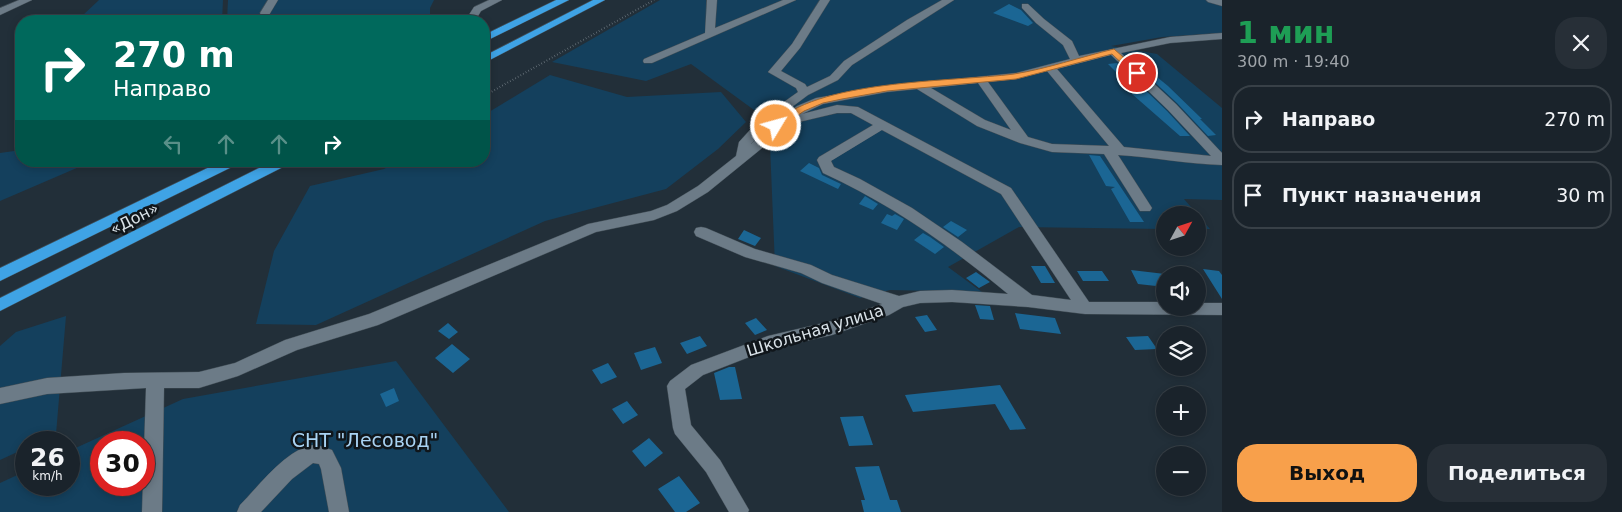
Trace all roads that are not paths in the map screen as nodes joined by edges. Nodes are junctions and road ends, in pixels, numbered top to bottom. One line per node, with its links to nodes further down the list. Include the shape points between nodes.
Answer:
1 (26, 0): 14 (street)
2 (273, 0): 15 (street)
3 (498, 0): 16 (street, via 477,9)
4 (564, 0): 18 (highway)
5 (600, 0): 21 (highway)
6 (712, 0): 17 (street)
7 (792, 0): 12 (street)
8 (825, 0): 27 (street, via 796,46 774,72 801,86)
9 (949, 0): 27 (street, via 848,63 834,78)
10 (1212, 0): 11 (street)
11 (1222, 3)
12 (774, 4): 17 (street)
13 (1025, 6): 23 (street, via 1068,43)
14 (0, 12)
15 (265, 13)
16 (474, 15)
17 (710, 34): 22 (street)
18 (490, 36)
19 (1222, 36): 20 (street, via 1170,40)
20 (1114, 51): 23 (street); 33 (street)
21 (490, 57)
22 (648, 61)
23 (1076, 61): 24 (street)
24 (1050, 68): 25 (street); 31 (street)
25 (981, 80): 26 (street); 30 (street)
26 (920, 86): 29 (street, via 887,88 820,101 800,109); 30 (street, via 981,123)
27 (804, 93): 32 (street, via 764,122 745,142)
28 (883, 124): 29 (street, via 854,110 837,110); 39 (street, via 824,160 828,170 888,200 928,225); 42 (street, via 1006,191)
29 (776, 126): 32 (street)
30 (1024, 140): 31 (street, via 1052,148)
31 (1114, 151): 33 (street); 36 (street)
32 (742, 157): 44 (street, via 703,189 654,215 593,228 372,320 332,330 238,369 199,380)
33 (1222, 161)
34 (220, 167): 38 (highway, «Дон»)
35 (272, 167): 41 (highway, «Дон»)
36 (1145, 208)
37 (700, 232): 40 (street, via 750,253 806,268 835,282)
38 (0, 275)
39 (1028, 301): 40 (street, Школьная улица, via 952,296 920,297); 42 (street, Школьная улица)
40 (899, 302): 46 (street, Школьная улица, via 883,312 832,328 768,343 697,370 676,386 682,428 713,466)
41 (0, 305)
42 (1085, 308): 43 (street, Школьная улица)
43 (1222, 309)
44 (155, 381): 45 (street, via 48,386); 47 (street)
45 (0, 396)
46 (739, 510)
47 (152, 512)
48 (248, 512): 49 (street, via 298,462 310,454 317,454 325,456 331,468)
49 (339, 512)

